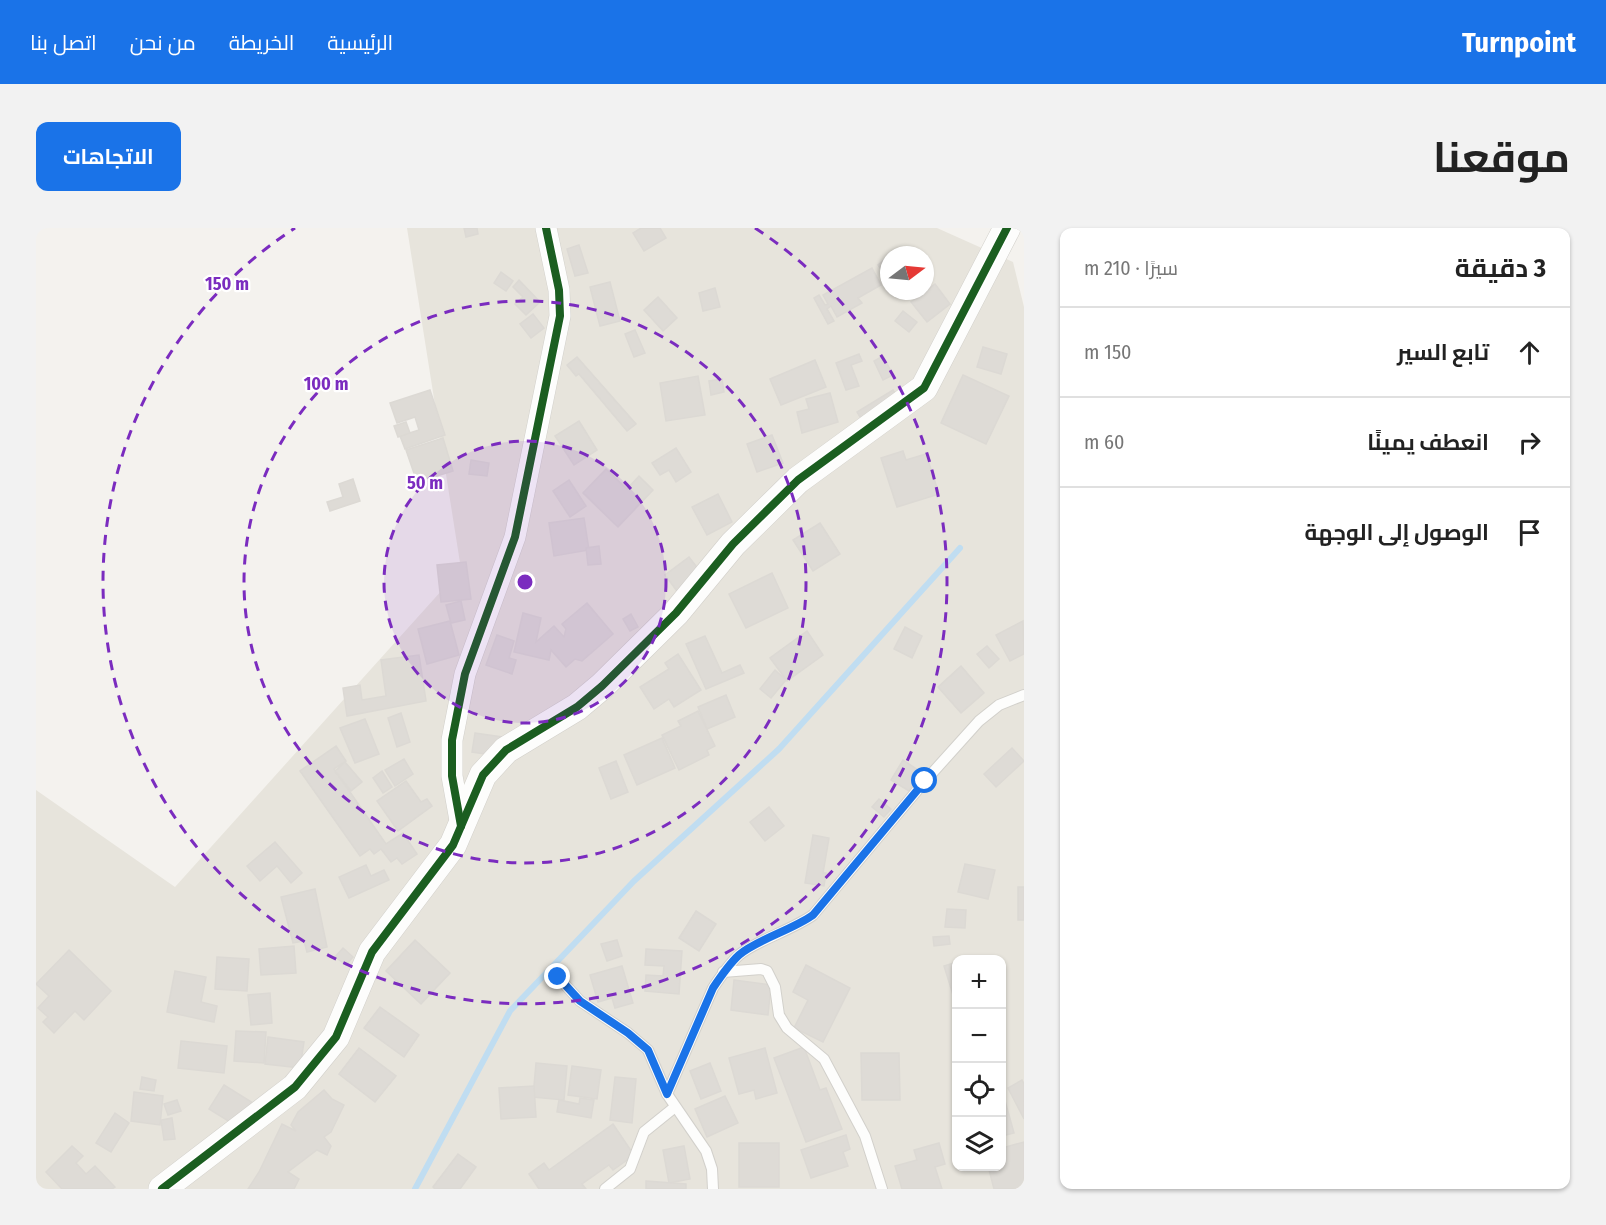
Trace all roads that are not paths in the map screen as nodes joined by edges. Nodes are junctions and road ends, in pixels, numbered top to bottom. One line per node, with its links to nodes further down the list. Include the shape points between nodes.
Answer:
1 (546, 228): 4 (street, via 559,290 560,316 515,537 465,674 452,740 452,776)
2 (1007, 228): 4 (street, via 924,388 798,480 733,544 676,613 602,686 577,707 506,750 483,775)
3 (1024, 695): 5 (lane, via 999,705 979,721 813,915 741,953)
4 (461, 826): 9 (street, via 453,845 372,952 336,1037 295,1087)
5 (723, 972): 7 (lane); 12 (lane, via 767,971 775,987 779,1016 787,1028 824,1059 865,1136)
6 (558, 977): 7 (lane, via 580,1001 648,1050)
7 (667, 1094): 8 (lane)
8 (675, 1107): 10 (lane, via 644,1132 630,1169); 11 (lane, via 706,1151)
9 (162, 1189)
10 (605, 1189)
11 (713, 1189)
12 (882, 1189)

